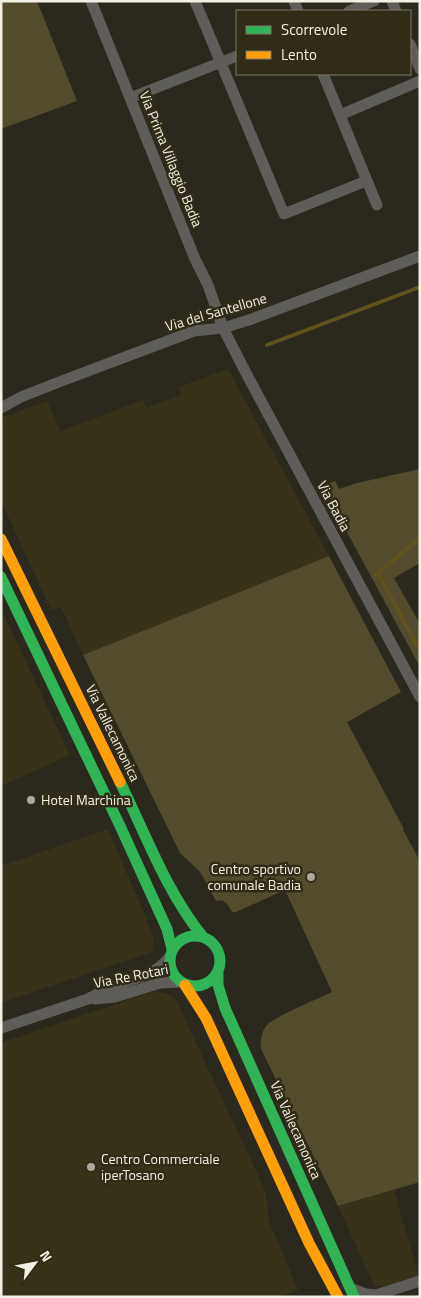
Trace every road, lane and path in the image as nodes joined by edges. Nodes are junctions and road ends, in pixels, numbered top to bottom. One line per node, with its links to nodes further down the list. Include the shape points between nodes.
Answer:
1 (91, 1): 11 (street, Via Prima Villaggio Badia)
2 (195, 1): 7 (street)
3 (374, 1): 4 (street)
4 (352, 10)
5 (411, 46): 8 (street)
6 (236, 56): 7 (street)
7 (220, 64): 11 (street); 13 (street, via 284,214)
8 (420, 69)
9 (323, 75): 12 (street)
10 (420, 81): 12 (street)
11 (130, 98): 16 (street, Via Prima Villaggio Badia)
12 (340, 115): 13 (street)
13 (366, 180): 14 (street)
14 (377, 205)
15 (420, 256): 16 (street, Via del Santellone)
16 (223, 328): 17 (street, Via del Santellone, via 194,332); 22 (street, Via Badia)
17 (21, 397): 18 (street, Via del Santellone); 19 (street, Via del Santellone)
18 (1, 400)
19 (1, 408)
20 (1, 539): 23 (main road, Via Vallecamonica, via 162,869 188,919)
21 (1, 577): 24 (main road, via 167,929)
22 (420, 696)
23 (203, 937): 24 (main road, via 182,939); 25 (main road, via 219,951)
24 (171, 953): 26 (main road, via 171,971); 27 (street, Via Re Rotari, via 158,969 149,974)
25 (218, 973): 26 (main road, via 210,983 198,987); 30 (main road, Via Vallecamonica, via 225,1008)
26 (182, 983): 27 (street, Via Re Rotari, via 160,983 115,997); 31 (main road, via 206,1018 309,1243)
27 (88, 999): 28 (street, Via Re Rotari)
28 (1, 1028)
29 (420, 1281): 30 (street, via 376,1294)
30 (353, 1293)
31 (338, 1297)

